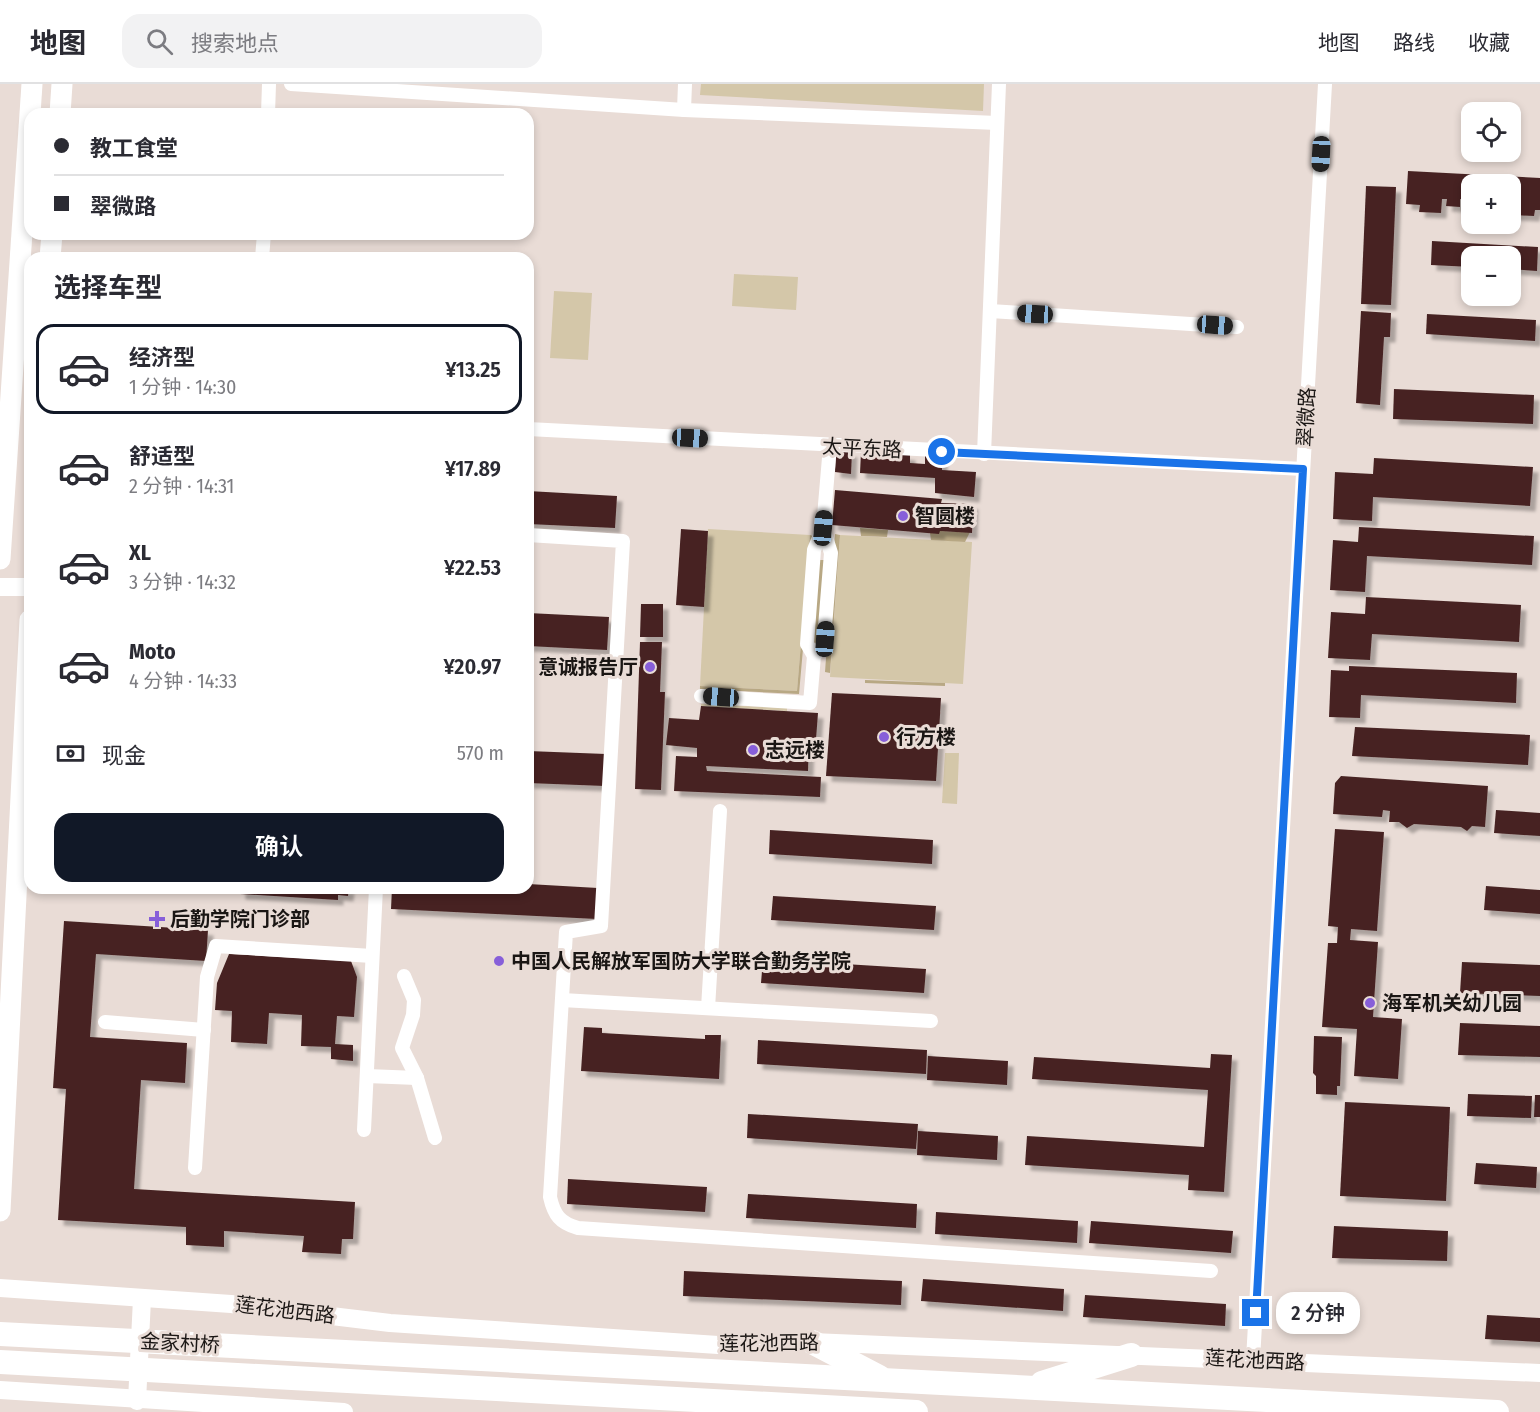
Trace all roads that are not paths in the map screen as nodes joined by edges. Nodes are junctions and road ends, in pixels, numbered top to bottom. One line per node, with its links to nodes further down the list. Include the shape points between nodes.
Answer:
1 (32, 84): 8 (main road)
2 (62, 84): 9 (main road)
3 (268, 84): 10 (street)
4 (291, 84): 11 (street)
5 (685, 84): 11 (street)
6 (999, 84): 12 (street)
7 (1325, 84): 19 (street, 翠微路)
8 (30, 108)
9 (60, 108)
10 (268, 108)
11 (684, 110): 12 (street)
12 (997, 123): 14 (street)
13 (24, 203): 21 (main road)
14 (990, 311): 15 (street); 18 (street)
15 (1237, 327)
16 (534, 429): 17 (street, 太平东路)
17 (830, 446): 18 (street, 太平东路); 24 (street, via 823,528 831,553 824,645 814,656 810,703)
18 (984, 454): 19 (street, 太平东路)
19 (1303, 469): 48 (street, 翠微路)
20 (534, 535): 30 (street, via 623,541 601,926 566,932)
21 (0, 559)
22 (0, 587): 23 (street)
23 (24, 587)
24 (701, 696)
25 (24, 749): 40 (main road)
26 (720, 811): 31 (street)
27 (376, 894): 28 (street)
28 (372, 956): 34 (street, via 216,946 207,977); 35 (street)
29 (404, 976): 36 (street, via 414,1000 402,1048)
30 (562, 1000): 31 (street); 41 (street, via 550,1197 554,1212 564,1224 590,1229)
31 (708, 1008): 32 (street)
32 (931, 1021)
33 (105, 1022): 34 (street)
34 (204, 1030): 39 (street)
35 (367, 1076): 36 (street); 37 (street)
36 (417, 1078): 38 (street)
37 (364, 1130)
38 (435, 1138)
39 (195, 1167)
40 (0, 1211)
41 (1211, 1271)
42 (0, 1288): 43 (street, 莲花池西路)
43 (142, 1299): 45 (street, 莲花池西路, via 231,1304 390,1323 718,1344); 54 (street)
44 (0, 1334): 46 (highway, 金家村桥)
45 (812, 1342): 47 (street, 莲花池西路); 51 (highway)
46 (360, 1352): 51 (highway, 莲花池西路)
47 (1131, 1355): 48 (street, 莲花池西路); 52 (highway)
48 (1253, 1360): 50 (street, 莲花池西路)
49 (0, 1362): 56 (highway, 金家村桥)
50 (1540, 1373)
51 (887, 1381): 52 (highway, 莲花池西路)
52 (1026, 1388): 57 (highway, 莲花池西路)
53 (0, 1390): 54 (street)
54 (137, 1401): 55 (street)
55 (344, 1412)
56 (916, 1412)
57 (1497, 1412)

